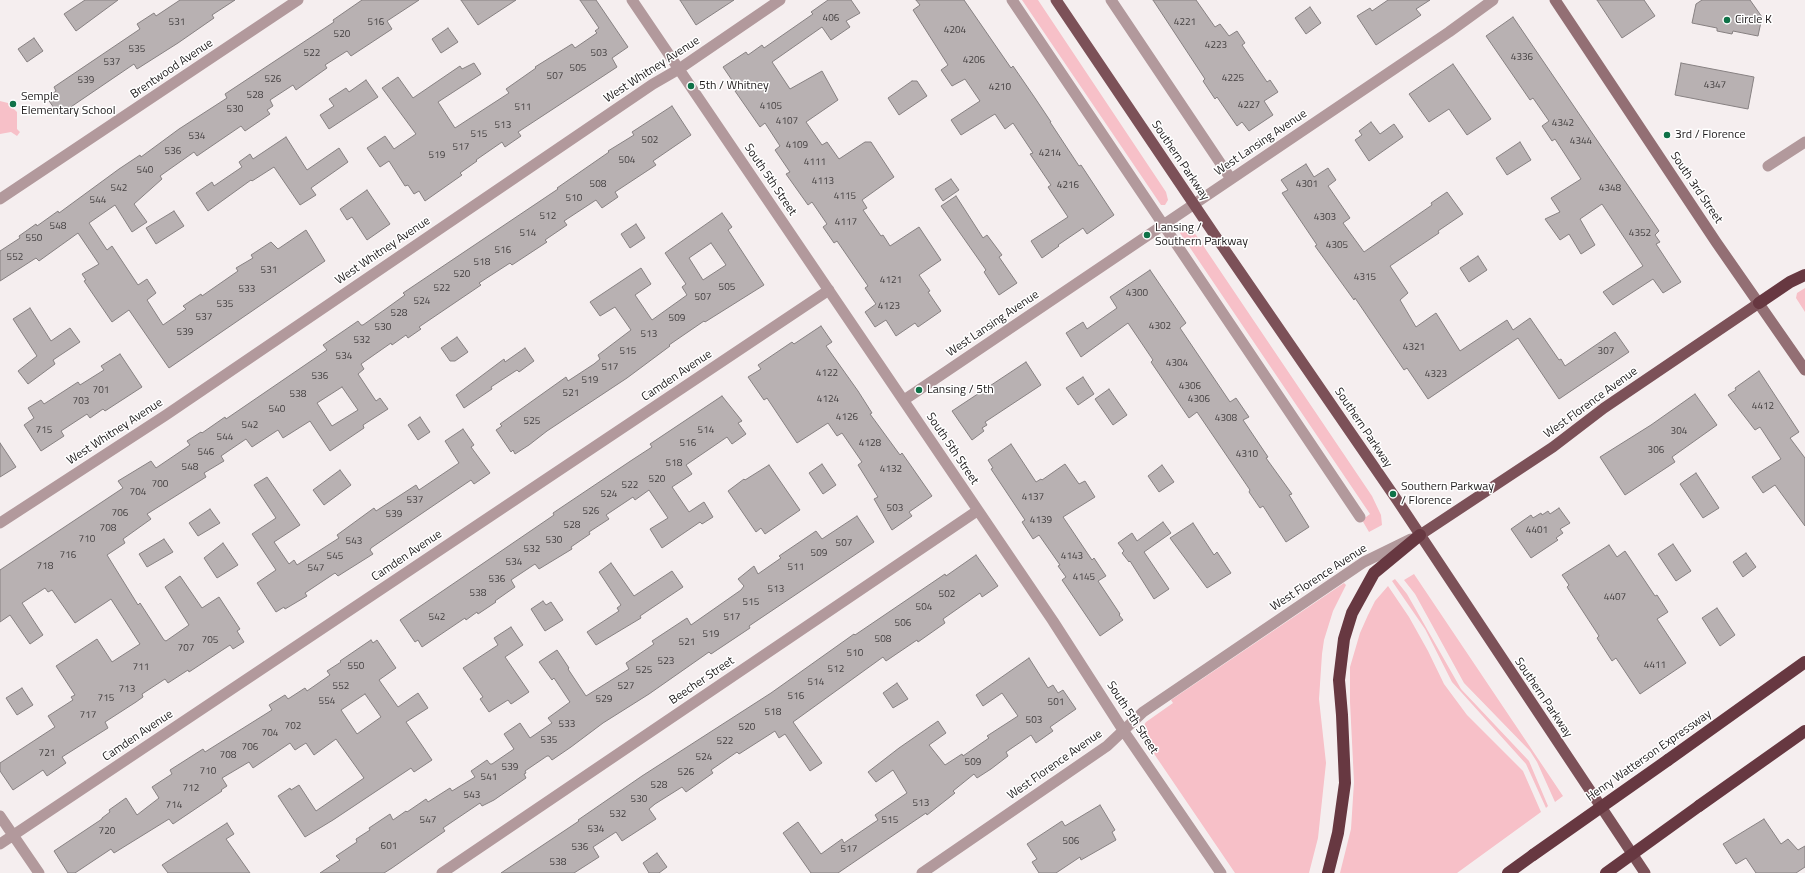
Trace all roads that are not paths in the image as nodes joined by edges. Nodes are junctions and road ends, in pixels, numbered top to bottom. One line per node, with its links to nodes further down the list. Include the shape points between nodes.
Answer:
1 (298, 0): 13 (street, Brentwood Avenue)
2 (632, 0): 9 (street, South 5th Street)
3 (780, 0): 9 (street, West Whitney Avenue)
4 (1012, 0): 15 (street)
5 (1056, 0): 14 (main road, Southern Parkway)
6 (1111, 0): 12 (street)
7 (1493, 0): 12 (street, West Lansing Avenue)
8 (1554, 0): 18 (main road, South 3rd Street)
9 (679, 69): 17 (street, South 5th Street); 23 (street, West Whitney Avenue, via 647,88 166,415)
10 (1805, 142): 11 (street)
11 (1768, 166)
12 (1231, 179): 14 (street, West Lansing Avenue)
13 (0, 199)
14 (1193, 204): 15 (street, West Lansing Avenue); 24 (main road, Southern Parkway)
15 (1163, 225): 20 (street, West Lansing Avenue); 22 (street)
16 (1805, 275): 18 (highway)
17 (829, 290): 20 (street, South 5th Street); 29 (street, Camden Avenue)
18 (1759, 302): 19 (main road, South 3rd Street); 24 (main road, West Florence Avenue, via 1604,408 1571,434)
19 (1805, 370)
20 (904, 400): 21 (street, South 5th Street)
21 (977, 511): 26 (street, South 5th Street, via 1053,621); 32 (street, Beecher Street)
22 (1360, 517)
23 (0, 523)
24 (1420, 535): 26 (street, West Florence Avenue, via 1364,562 1143,712); 35 (highway, via 1374,573 1352,613 1344,639 1338,680 1345,783 1338,833); 38 (main road, Southern Parkway)
25 (1805, 662): 36 (highway, Henry Watterson Expressway, bridge)
26 (1123, 730): 33 (street, West Florence Avenue, via 1107,746); 34 (street, South 5th Street)
27 (1805, 731): 37 (highway, bridge)
28 (0, 816): 29 (street)
29 (13, 835): 30 (street, Camden Avenue); 31 (street)
30 (0, 844)
31 (39, 873)
32 (442, 873)
33 (922, 873)
34 (1222, 873)
35 (1328, 873)
36 (1508, 873)
37 (1606, 873)
38 (1645, 873)

